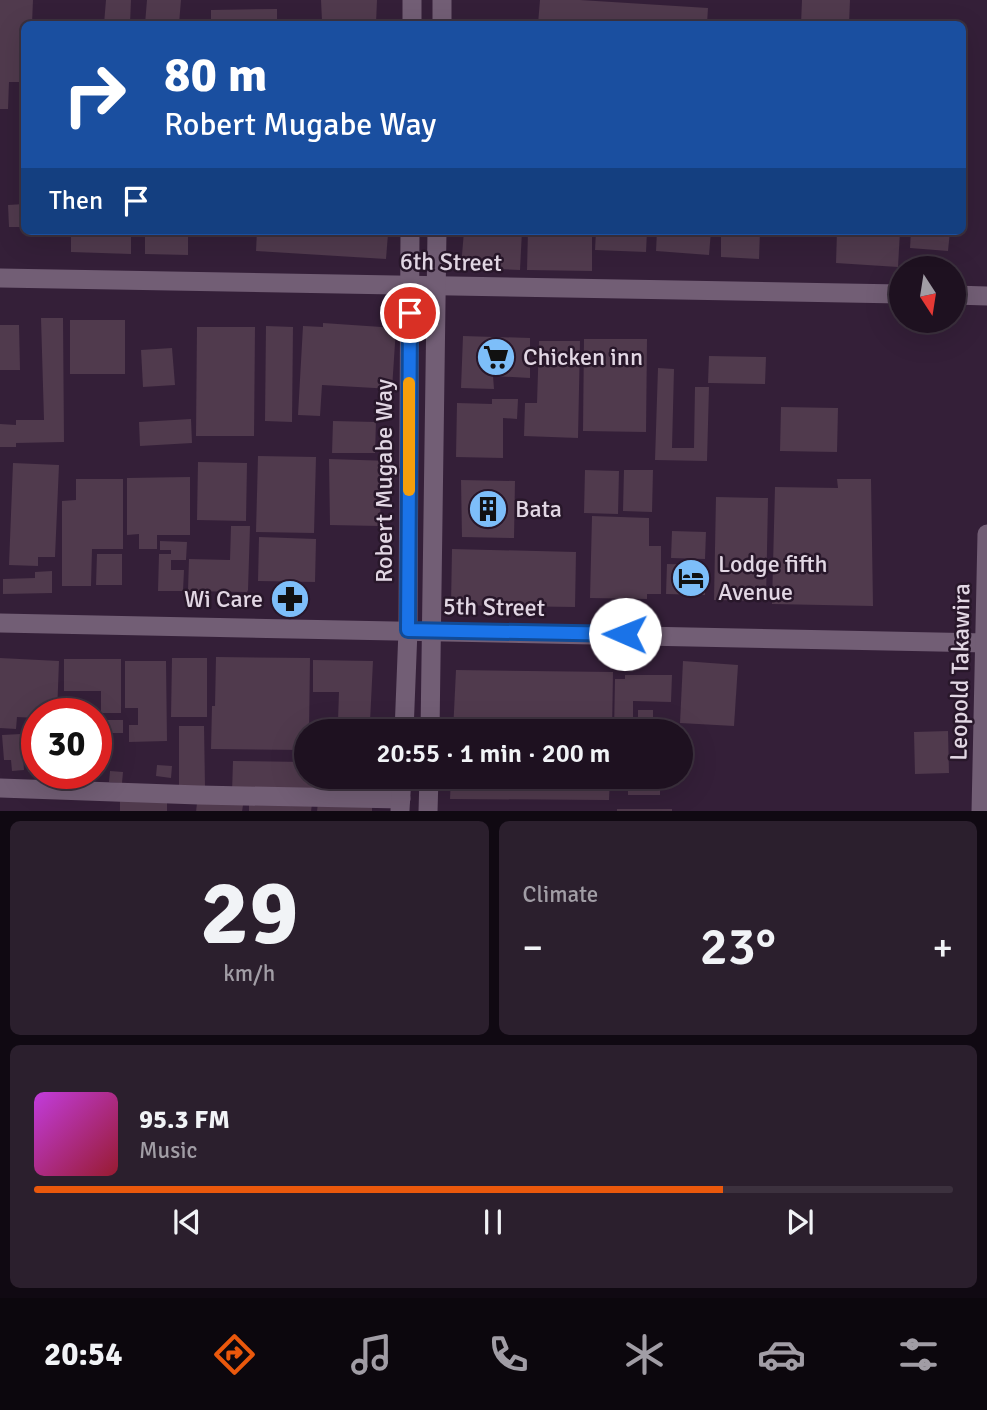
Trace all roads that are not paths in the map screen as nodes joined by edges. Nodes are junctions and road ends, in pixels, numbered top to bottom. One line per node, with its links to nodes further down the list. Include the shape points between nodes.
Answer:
1 (412, 0): 3 (street)
2 (442, 0): 4 (street)
3 (412, 21)
4 (442, 21)
5 (410, 235): 8 (street, Robert Mugabe Way)
6 (437, 235): 9 (street, Robert Mugabe Way)
7 (0, 278): 8 (street, 6th Street)
8 (410, 286): 9 (street, 6th Street); 15 (street, Robert Mugabe Way)
9 (436, 287): 10 (street, 6th Street); 16 (street, Robert Mugabe Way)
10 (889, 295)
11 (966, 295): 12 (street)
12 (987, 296)
13 (987, 534): 17 (street, Leopold Takawira)
14 (0, 623): 15 (street, 5th Street)
15 (408, 630): 16 (street, 5th Street); 18 (street, Robert Mugabe Way)
16 (432, 630): 17 (street, 5th Street); 19 (street, Robert Mugabe Way)
17 (986, 643): 24 (street, Leopold Takawira)
18 (405, 719)
19 (430, 719)
20 (0, 788): 22 (street)
21 (429, 789): 23 (street)
22 (401, 805)
23 (428, 811)
24 (981, 811)

